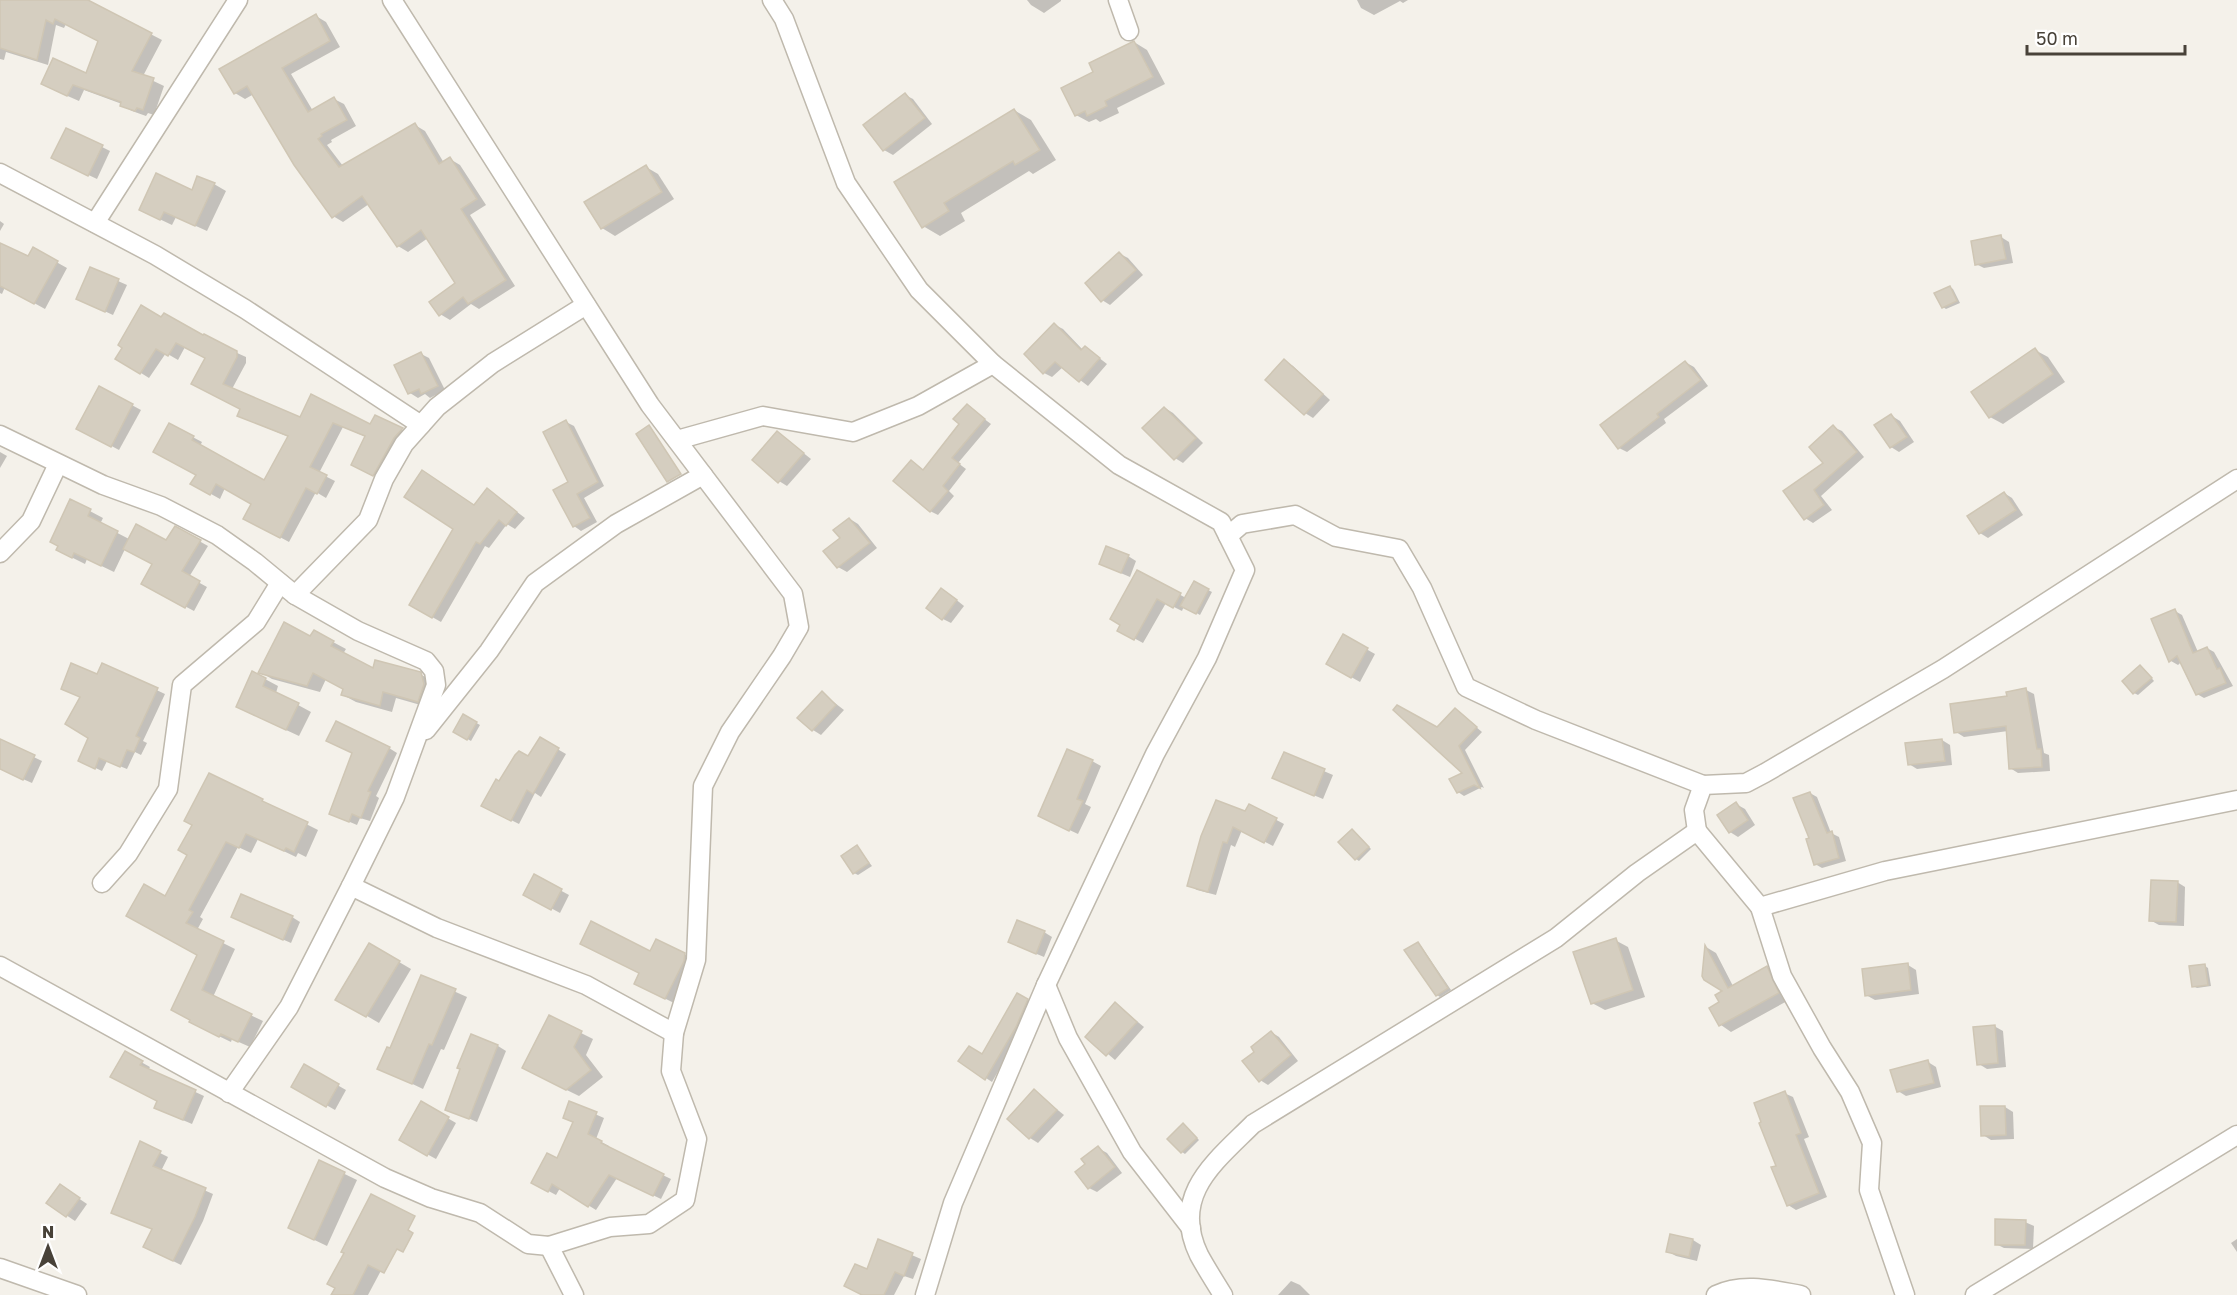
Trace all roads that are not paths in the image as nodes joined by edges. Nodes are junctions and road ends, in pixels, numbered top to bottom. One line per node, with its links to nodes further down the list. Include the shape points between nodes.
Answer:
1 (238, 0): 7 (street)
2 (392, 0): 8 (street)
3 (772, 0): 9 (street, via 784,19 846,183 919,290)
4 (1119, 0): 5 (street)
5 (1129, 31)
6 (0, 173): 7 (street)
7 (95, 223): 10 (street, via 245,309)
8 (586, 305): 10 (street, via 493,363 437,407); 12 (street)
9 (993, 364): 12 (street, via 918,406 853,432 763,416); 16 (street, via 1119,465 1221,522)
10 (422, 425): 19 (street, via 394,461 368,520)
11 (0, 435): 13 (street)
12 (677, 440): 14 (street)
13 (58, 465): 17 (street, via 31,521); 18 (street, via 161,506 217,535)
14 (704, 475): 20 (street, via 616,524 535,583 489,651); 29 (street, via 793,594 799,627 730,732 703,786 696,960)
15 (2237, 479): 21 (street, via 1943,669 1746,783)
16 (1228, 536): 21 (street, via 1242,525 1295,515 1336,537 1399,549 1422,588 1466,687 1536,720); 28 (street, via 1245,570 1207,658 1155,754)
17 (0, 553)
18 (280, 583): 19 (street); 24 (street, via 256,622 182,685 168,789 128,854)
19 (295, 595): 20 (street, via 358,631 426,661 434,671 436,685)
20 (415, 743): 25 (street, via 395,797)
21 (1703, 785): 23 (street, via 1694,810)
22 (2237, 800): 26 (street, via 1885,871)
23 (1697, 831): 26 (street); 32 (street, via 1556,938 1253,1124 1197,1185 1190,1207)
24 (102, 883)
25 (351, 886): 29 (street, via 437,928 586,985); 30 (street, via 288,1007)
26 (1760, 907): 41 (street, via 1782,976 1850,1092 1872,1143 1869,1190)
27 (0, 966): 30 (street)
28 (1046, 985): 32 (street, via 1068,1038 1132,1152); 37 (street, via 953,1203)
29 (674, 1034): 33 (street, via 671,1071 697,1139 685,1200 649,1224 610,1227)
30 (229, 1094): 33 (street, via 385,1178 480,1213 528,1244)
31 (2237, 1135): 42 (street)
32 (1191, 1228): 38 (street, via 1198,1253)
33 (549, 1246): 36 (street)
34 (0, 1268): 35 (street)
35 (77, 1295)
36 (574, 1295)
37 (925, 1295)
38 (1223, 1295)
39 (1716, 1295): 40 (street, via 1744,1287)
40 (1801, 1295)
41 (1905, 1295)
42 (1975, 1295)

